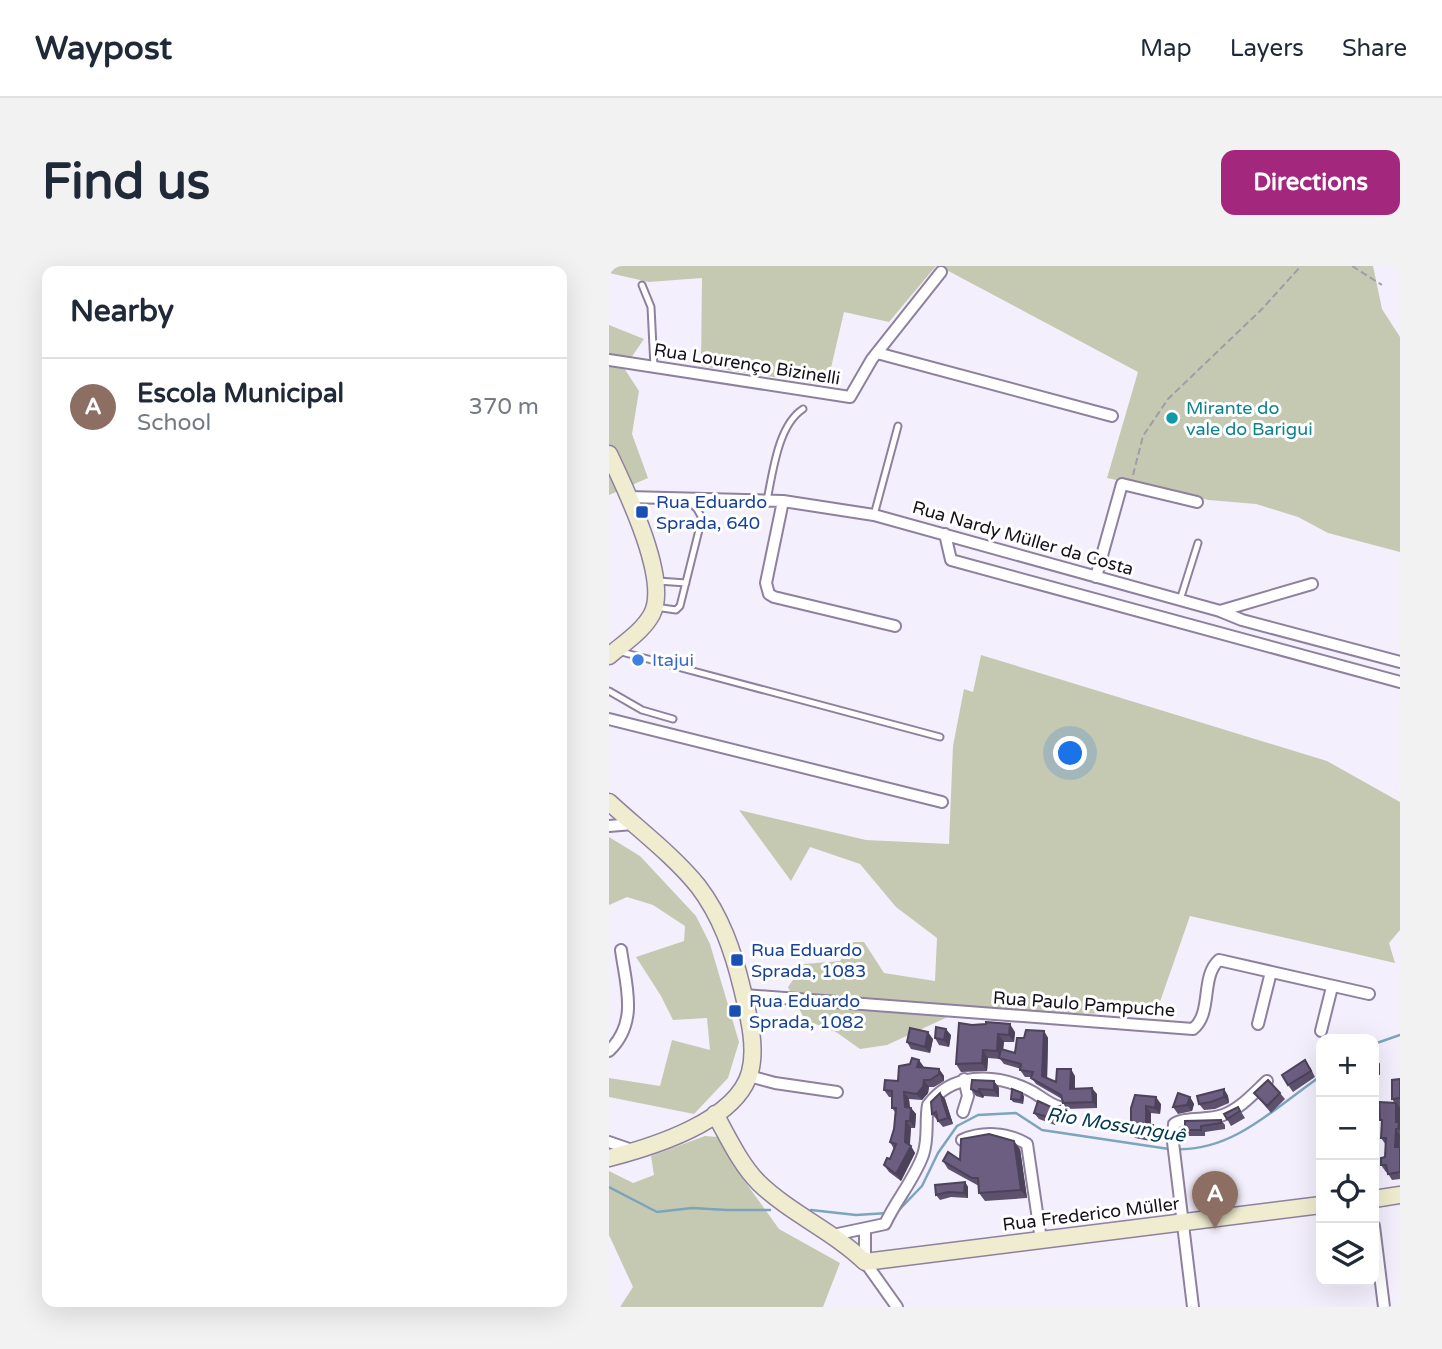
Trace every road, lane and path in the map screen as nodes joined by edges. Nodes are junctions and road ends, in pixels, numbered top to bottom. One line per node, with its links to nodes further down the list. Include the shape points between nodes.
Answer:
1 (1301, 266): 13 (path, via 1168,399 1143,436)
2 (1352, 266): 5 (path)
3 (941, 272): 6 (street, Rua Lourenço Bizinelli)
4 (642, 285): 8 (lane, via 651,307)
5 (1382, 285)
6 (877, 352): 8 (street, Rua Lourenço Bizinelli, via 853,394 846,398); 10 (street)
7 (609, 360): 8 (street, Rua Lourenço Bizinelli)
8 (655, 367)
9 (803, 409): 16 (lane, via 793,415 783,433)
10 (1112, 416)
11 (898, 426): 19 (lane)
12 (609, 453): 14 (main road)
13 (1130, 486): 18 (street); 22 (street, via 1122,484)
14 (628, 497): 15 (street, Rua Nardy Müller da Costa); 23 (main road)
15 (685, 498): 16 (street, Rua Nardy Müller da Costa); 24 (lane, via 702,518)
16 (767, 500): 17 (street, Rua Nardy Müller da Costa)
17 (783, 501): 19 (street, Rua Nardy Müller da Costa); 29 (street, via 766,583 769,594)
18 (1197, 502)
19 (874, 515): 20 (street, Rua Nardy Müller da Costa)
20 (945, 534): 22 (street, Rua Nardy Müller da Costa); 32 (street, via 951,560)
21 (1198, 543): 26 (lane)
22 (1096, 577): 26 (street, Rua Nardy Müller da Costa)
23 (657, 581): 24 (lane); 27 (main road)
24 (686, 583): 27 (lane, via 676,610)
25 (1312, 584): 28 (street)
26 (1180, 600): 28 (street, Rua Nardy Müller da Costa)
27 (655, 607): 30 (main road, via 646,622)
28 (1220, 611): 31 (street, Rua Nardy Müller da Costa)
29 (895, 626)
30 (611, 652): 36 (lane)
31 (1400, 663)
32 (1400, 682)
33 (609, 691): 35 (lane, via 642,710)
34 (609, 719): 38 (street)
35 (673, 719)
36 (940, 737)
37 (609, 802): 39 (main road)
38 (942, 802)
39 (633, 824): 40 (street); 45 (main road, via 706,897 723,929)
40 (609, 825)
41 (621, 950): 48 (street, via 628,1017)
42 (1271, 972): 43 (street, Rua Paulo Pampuche); 45 (street, Rua Paulo Pampuche, via 1219,960 1212,970 1202,1018 1193,1029); 46 (street)
43 (1332, 987): 44 (street, Rua Paulo Pampuche); 47 (street)
44 (1369, 994)
45 (744, 995): 49 (main road, via 751,1041)
46 (1258, 1024)
47 (1321, 1031)
48 (609, 1051)
49 (749, 1076): 52 (street); 57 (main road)
50 (964, 1079): 53 (street, via 1015,1084); 56 (street, via 968,1097); 66 (street, via 928,1104 923,1156 912,1179 883,1225)
51 (1267, 1082): 65 (street, via 1224,1115 1178,1121 1173,1128)
52 (837, 1092)
53 (1060, 1107)
54 (1387, 1108): 55 (path)
55 (1379, 1109)
56 (963, 1112)
57 (715, 1114): 60 (main road); 67 (main road, via 752,1176)
58 (962, 1140): 68 (street, via 991,1133 1023,1141 1028,1147)
59 (609, 1142): 60 (street)
60 (635, 1151): 61 (main road)
61 (609, 1158)
62 (1400, 1195): 63 (main road)
63 (1379, 1198)
64 (1316, 1206): 65 (main road, Rua Frederico Müller)
65 (1183, 1222): 68 (main road, Rua Frederico Müller); 72 (street)
66 (865, 1229): 67 (street); 69 (street)
67 (833, 1235): 69 (main road)
68 (1041, 1240): 69 (main road, Rua Frederico Müller)
69 (865, 1262): 71 (street)
70 (1379, 1266): 73 (street)
71 (897, 1307)
72 (1193, 1307)
73 (1384, 1307)

